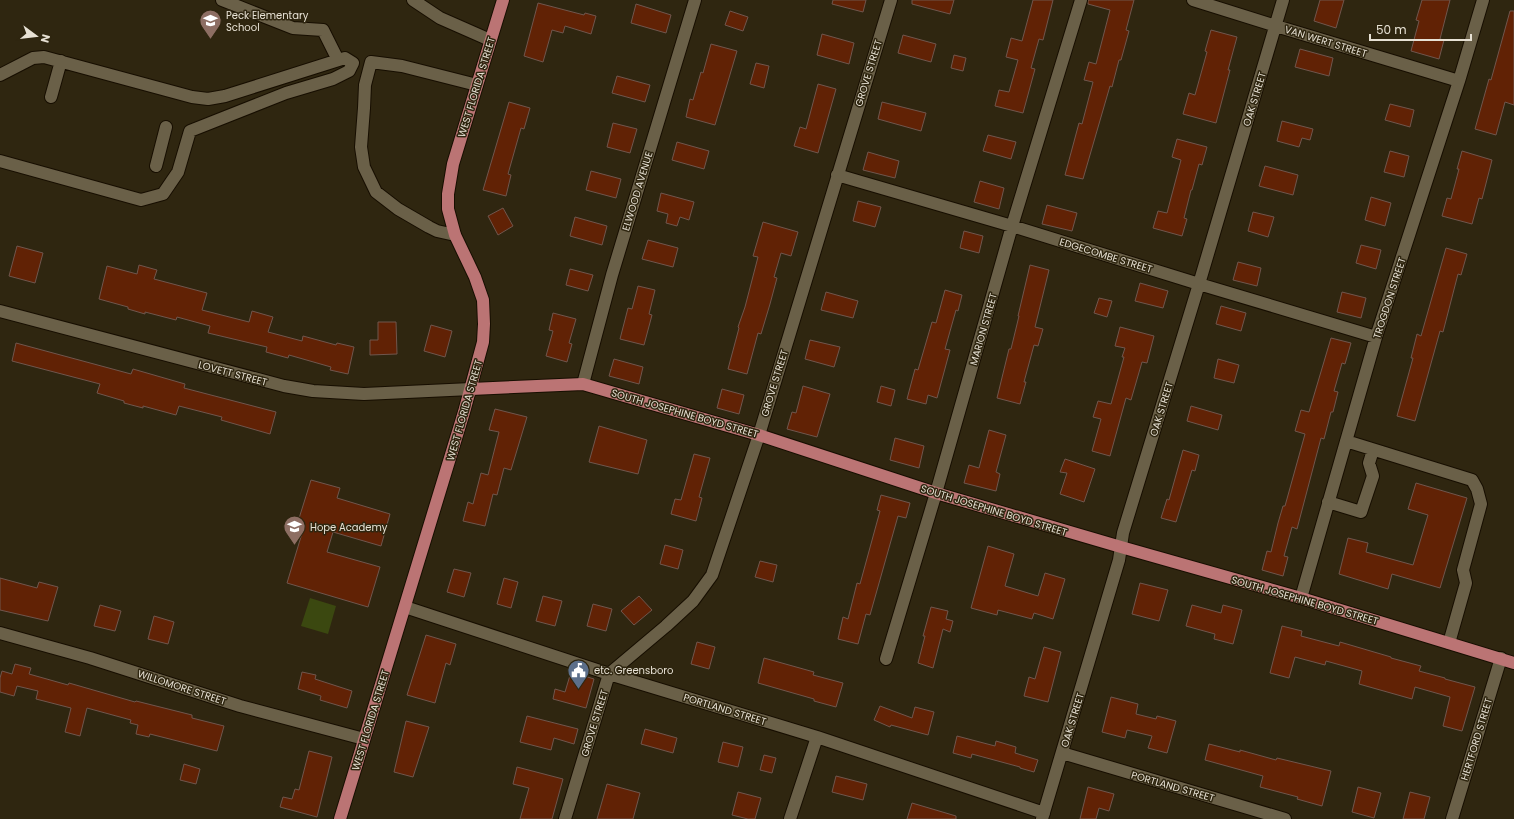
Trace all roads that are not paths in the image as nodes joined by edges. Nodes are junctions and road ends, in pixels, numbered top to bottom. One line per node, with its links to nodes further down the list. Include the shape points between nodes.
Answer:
1 (226, 0): 12 (street, via 294,28 323,30)
2 (413, 0): 11 (street, via 440,18)
3 (502, 0): 11 (main road, WEST FLORIDA STREET)
4 (695, 0): 29 (street, ELWOOD AVENUE, via 612,275)
5 (891, 0): 23 (street, GROVE STREET)
6 (1081, 0): 24 (street, MARION STREET)
7 (1193, 0): 10 (street, VAN WERT STREET)
8 (1283, 0): 10 (street, OAK STREET)
9 (1483, 0): 17 (street, TROGDON STREET)
10 (1276, 26): 17 (street, VAN WERT STREET); 26 (street, OAK STREET)
11 (490, 40): 18 (main road, WEST FLORIDA STREET)
12 (338, 60): 13 (street, via 225,96 208,99); 15 (street, via 345,58)
13 (61, 62): 16 (street, via 44,57 33,58); 19 (street)
14 (371, 62): 15 (street); 18 (street, via 402,66); 25 (street, via 364,84 361,147 364,167 376,192 398,209 423,223)
15 (354, 63): 21 (street, via 349,71 333,79 190,131 178,172 163,194 141,200)
16 (0, 75)
17 (1459, 81): 28 (street, TROGDON STREET)
18 (477, 85): 25 (main road, WEST FLORIDA STREET, via 453,164 448,194 448,209)
19 (51, 97)
20 (166, 127): 22 (street)
21 (0, 161)
22 (156, 166)
23 (837, 175): 24 (street, EDGECOMBE STREET); 31 (street, GROVE STREET)
24 (1012, 226): 26 (street, EDGECOMBE STREET); 34 (street, MARION STREET)
25 (455, 235): 30 (main road, WEST FLORIDA STREET, via 483,300 482,342)
26 (1199, 284): 28 (street, EDGECOMBE STREET); 36 (street, OAK STREET, via 1123,533)
27 (0, 311): 30 (street, LOVETT STREET, via 263,381 313,391 364,394)
28 (1376, 337): 32 (street, TROGDON STREET)
29 (583, 384): 30 (main road, SOUTH JOSEPHINE BOYD STREET); 31 (main road, SOUTH JOSEPHINE BOYD STREET)
30 (471, 389): 38 (main road, WEST FLORIDA STREET)
31 (759, 435): 34 (main road, SOUTH JOSEPHINE BOYD STREET); 44 (street, GROVE STREET, via 712,575 692,601 666,626)
32 (1346, 441): 33 (street); 35 (street, TROGDON STREET)
33 (1373, 450): 35 (street, via 1368,463 1373,476 1361,512); 40 (street, via 1472,480 1477,489 1481,504 1464,570 1466,583)
34 (936, 493): 36 (main road, SOUTH JOSEPHINE BOYD STREET); 42 (street, MARION STREET)
35 (1328, 502): 37 (street, TROGDON STREET)
36 (1121, 547): 37 (main road, SOUTH JOSEPHINE BOYD STREET); 47 (street, OAK STREET)
37 (1301, 598): 40 (main road, SOUTH JOSEPHINE BOYD STREET)
38 (405, 607): 44 (street, PORTLAND STREET); 46 (main road, WEST FLORIDA STREET)
39 (0, 633): 46 (street, WILLOMORE STREET, via 90,658 240,706)
40 (1449, 643): 41 (main road, SOUTH JOSEPHINE BOYD STREET)
41 (1500, 658): 43 (main road, SOUTH JOSEPHINE BOYD STREET); 53 (street, HERTFORD STREET)
42 (886, 659)
43 (1514, 663)
44 (609, 674): 45 (street, PORTLAND STREET); 50 (street, GROVE STREET)
45 (816, 736): 48 (street, PORTLAND STREET); 51 (street)
46 (364, 739): 49 (main road, WEST FLORIDA STREET)
47 (1062, 753): 48 (street, OAK STREET); 52 (street, PORTLAND STREET)
48 (1043, 816)
49 (340, 819)
50 (565, 819)
51 (790, 819)
52 (1285, 819)
53 (1452, 819)

